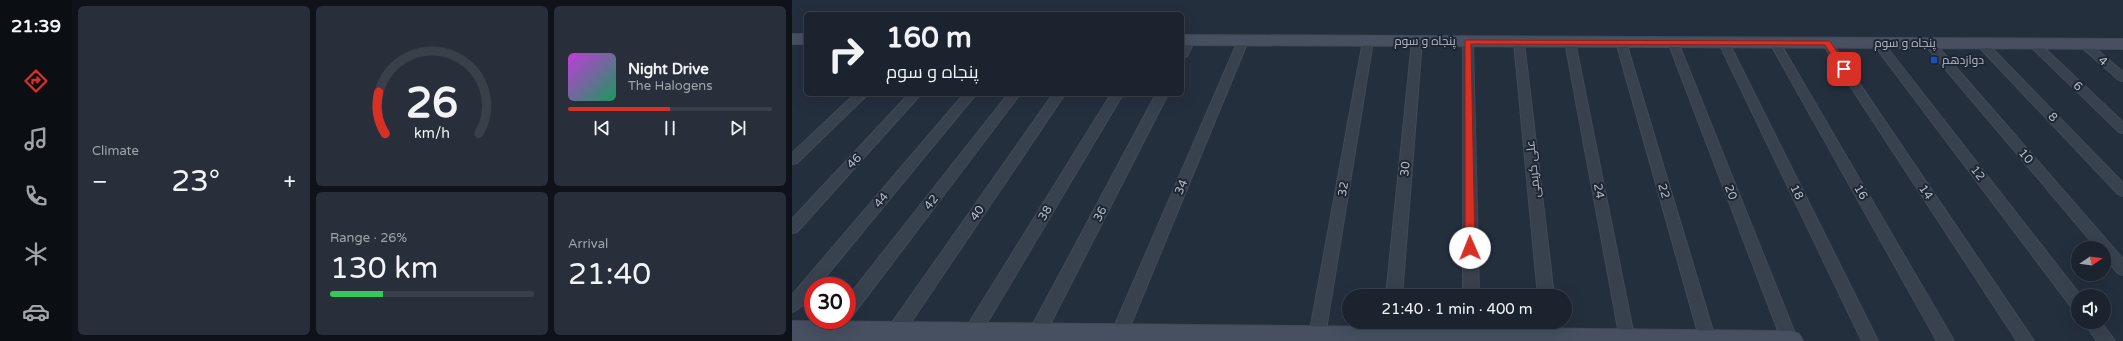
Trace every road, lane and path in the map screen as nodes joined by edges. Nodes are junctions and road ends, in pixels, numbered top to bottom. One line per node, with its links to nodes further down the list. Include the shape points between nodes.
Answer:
1 (792, 32): 2 (street)
2 (804, 32)
3 (1185, 38): 6 (street, پنجاه و سوم); 9 (street, پنجاه و سوم)
4 (792, 39): 5 (street)
5 (804, 39)
6 (1243, 41): 7 (street, پنجاه و سوم); 53 (street, 34)
7 (1368, 41): 8 (street, پنجاه و سوم); 52 (street, 32)
8 (1417, 41): 10 (street, پنجاه و سوم); 36 (street, 30)
9 (2120, 41): 22 (street, پنجاه و سوم)
10 (1468, 42): 11 (street, پنجاه و سوم); 37 (street)
11 (1519, 42): 12 (street, پنجاه و سوم); 38 (street, علی کریمی)
12 (1570, 42): 13 (street, پنجاه و سوم); 54 (street, 24)
13 (1620, 42): 14 (street, پنجاه و سوم); 55 (street, 22)
14 (1673, 42): 15 (street, پنجاه و سوم); 56 (street, 20)
15 (1724, 43): 16 (street, پنجاه و سوم); 57 (street, 18)
16 (1775, 43): 17 (street, پنجاه و سوم); 58 (street, 16)
17 (1827, 43): 18 (street, پنجاه و سوم); 59 (street, 14)
18 (1878, 43): 19 (street, پنجاه و سوم); 39 (street, 12)
19 (1929, 43): 20 (street, پنجاه و سوم); 35 (street, 10)
20 (1982, 44): 21 (street, پنجاه و سوم); 33 (street, 8)
21 (2034, 44): 22 (street, پنجاه و سوم); 31 (street, 6)
22 (2084, 44): 23 (street, 4)
23 (2123, 78)
24 (860, 96): 32 (street)
25 (913, 96): 34 (street, 46)
26 (968, 96): 41 (street, 44)
27 (1012, 96): 40 (street, 42)
28 (1058, 96): 49 (street, 40)
29 (1116, 96): 50 (street, 38)
30 (1161, 96): 51 (street, 36)
31 (2123, 129)
32 (792, 160)
33 (2123, 191)
34 (792, 228)
35 (2123, 269)
36 (1395, 289)
37 (1471, 289)
38 (1545, 289)
39 (2071, 295)
40 (856, 298)
41 (792, 306)
42 (856, 328): 49 (street)
43 (809, 329): 48 (street)
44 (2098, 329): 60 (street)
45 (1391, 330): 46 (street); 52 (street)
46 (1471, 330): 47 (street)
47 (1549, 330): 54 (street)
48 (792, 331)
49 (896, 332): 50 (street)
50 (972, 333): 51 (street)
51 (1037, 334): 53 (street)
52 (1317, 336): 53 (street)
53 (1118, 338)
54 (1628, 339): 55 (street)
55 (1708, 340): 56 (street)
56 (1790, 341)
57 (1870, 341)
58 (1946, 341)
59 (2026, 341)
60 (2107, 341)

